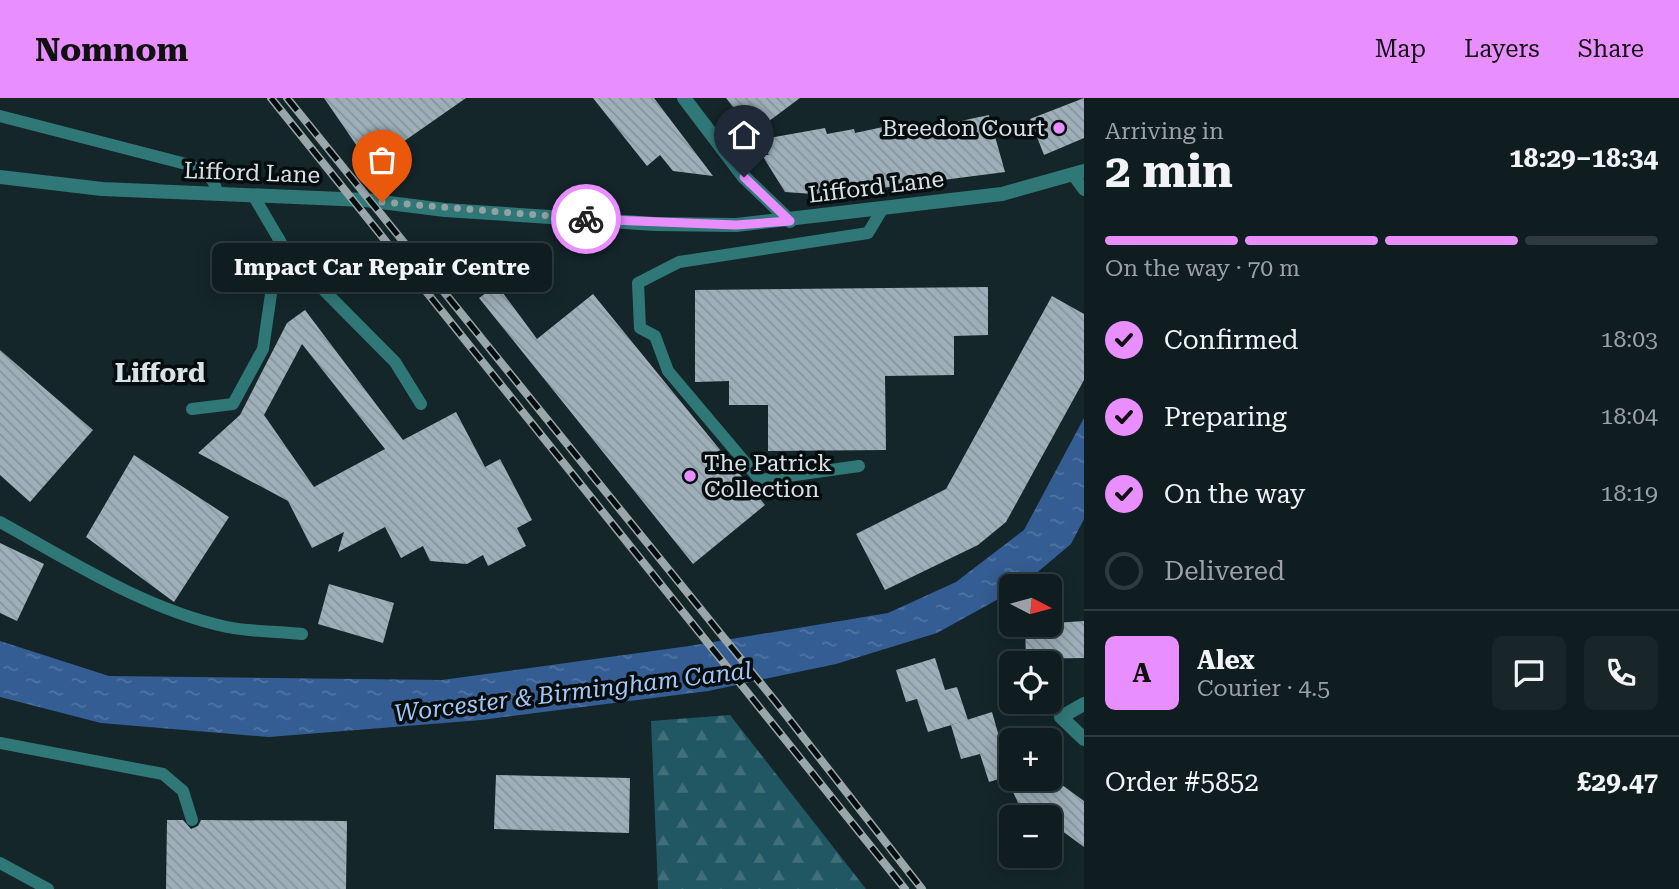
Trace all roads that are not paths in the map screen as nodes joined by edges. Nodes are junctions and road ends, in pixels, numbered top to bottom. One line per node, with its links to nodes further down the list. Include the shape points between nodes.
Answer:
1 (684, 98): 9 (street, via 744,177)
2 (0, 116): 6 (lane, via 186,164 212,177)
3 (1078, 173): 5 (lane); 8 (street, Lifford Lane, via 1002,194)
4 (0, 177): 6 (street, Lifford Lane, via 102,189)
5 (1084, 190)
6 (216, 194): 7 (street, Lifford Lane)
7 (253, 195): 9 (street, Lifford Lane, via 655,224); 10 (lane)
8 (883, 208): 9 (street, Lifford Lane); 13 (lane, via 868,233 679,262 638,283 640,328 655,336 668,371 761,480)
9 (790, 221)
10 (279, 239): 11 (lane, via 287,253 395,362); 12 (lane, via 263,349 233,404)
11 (421, 404)
12 (192, 409)
13 (859, 466)
14 (0, 523): 15 (lane, via 176,612 229,627)
15 (302, 634)
16 (1084, 704): 17 (street, via 1061,717)
17 (1084, 739)
18 (0, 743): 19 (lane, via 163,774 183,792)
19 (192, 820)
20 (0, 863): 21 (lane)
21 (48, 889)

